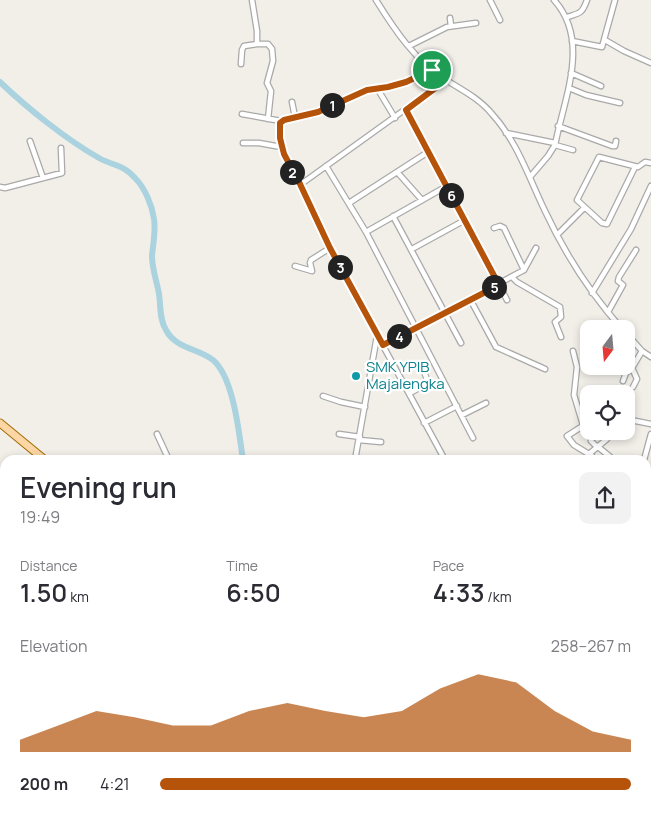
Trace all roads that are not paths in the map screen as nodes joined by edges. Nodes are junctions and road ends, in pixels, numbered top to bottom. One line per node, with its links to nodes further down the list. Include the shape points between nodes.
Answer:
1 (252, 0): 14 (street)
2 (376, 0): 15 (street)
3 (490, 0): 9 (street)
4 (554, 0): 7 (street)
5 (587, 0): 7 (street, via 579,14)
6 (615, 0): 12 (street)
7 (567, 17): 13 (street)
8 (450, 18): 11 (street)
9 (500, 20)
10 (476, 22): 11 (street)
11 (451, 26): 15 (street)
12 (605, 40): 13 (street, via 601,47); 16 (street)
13 (572, 41): 19 (street)
14 (257, 44): 17 (street, via 244,46); 30 (street, via 268,44 272,49)
15 (409, 46): 18 (street)
16 (651, 63)
17 (241, 64)
18 (432, 70): 20 (street); 22 (street, via 413,80)
19 (571, 73): 21 (street); 23 (street)
20 (446, 80): 26 (street); 33 (street, via 484,105)
21 (601, 86)
22 (377, 88): 28 (street, via 318,112); 29 (street)
23 (568, 88): 25 (street); 32 (street)
24 (292, 102): 28 (street)
25 (620, 103)
26 (406, 110): 29 (street); 42 (street)
27 (242, 114): 30 (street)
28 (295, 117): 31 (street)
29 (395, 118): 45 (street)
30 (268, 119): 31 (street)
31 (281, 121): 39 (street)
32 (558, 126): 37 (street); 38 (street)
33 (506, 133): 37 (street); 48 (street)
34 (30, 141): 49 (street)
35 (616, 141): 38 (street, via 614,146)
36 (243, 143): 39 (street)
37 (555, 144): 41 (street); 48 (street)
38 (608, 145): 43 (street)
39 (281, 147): 50 (street)
40 (61, 148): 49 (street, via 62,173)
41 (572, 150)
42 (428, 152): 47 (street); 51 (street)
43 (604, 157): 46 (street); 56 (street, via 599,158 577,199)
44 (651, 163): 46 (street)
45 (326, 166): 50 (street); 55 (street)
46 (635, 167): 56 (street, via 607,224)
47 (398, 172): 54 (street); 55 (street)
48 (530, 177): 61 (street)
49 (43, 178): 53 (street)
50 (300, 184): 62 (street)
51 (447, 186): 54 (street); 58 (street)
52 (651, 186): 70 (street, via 631,229)
53 (0, 187)
54 (422, 200): 57 (street)
55 (349, 203): 60 (street)
56 (584, 208): 61 (street)
57 (393, 216): 60 (street); 64 (street)
58 (465, 220): 64 (street); 69 (street)
59 (494, 228): 67 (street, via 504,228)
60 (366, 232): 76 (street)
61 (557, 235): 70 (street)
62 (330, 248): 66 (street, via 312,260 312,271); 77 (street)
63 (536, 248): 67 (street)
64 (412, 249): 73 (street)
65 (636, 250): 74 (street, via 618,277 622,285)
66 (295, 266)
67 (524, 270): 68 (street)
68 (512, 277): 69 (street); 78 (street, via 560,307 561,317 555,322)
69 (499, 285): 71 (street); 72 (street)
70 (592, 293): 74 (street)
71 (470, 299): 73 (street); 86 (street, via 496,346)
72 (507, 300)
73 (444, 312): 76 (street); 79 (street)
74 (608, 312): 75 (street)
75 (615, 320)
76 (415, 327): 81 (street); 93 (street)
77 (377, 336): 81 (street); 94 (street)
78 (561, 337)
79 (461, 343)
80 (635, 344): 83 (street)
81 (383, 345): 90 (street)
82 (573, 351): 96 (street, via 577,367 574,396)
83 (642, 352): 84 (street); 85 (street)
84 (651, 357)
85 (635, 363)
86 (545, 369)
87 (425, 374): 90 (street, via 428,383)
88 (625, 375): 89 (street)
89 (622, 380)
90 (410, 393): 99 (street)
91 (323, 396): 94 (street)
92 (486, 403): 95 (street)
93 (457, 406): 95 (street); 99 (street)
94 (365, 407): 106 (street)
95 (462, 415): 107 (street)
96 (580, 415)
97 (635, 421): 100 (street)
98 (0, 423): 114 (main road)
99 (424, 423): 117 (street)
100 (651, 424)
101 (580, 427): 112 (street, via 567,438)
102 (0, 428): 113 (main road)
103 (157, 434): 115 (street)
104 (339, 434): 106 (street)
105 (651, 434): 119 (street)
106 (359, 438): 110 (street); 116 (street)
107 (473, 438)
108 (606, 440): 111 (street)
109 (591, 441): 111 (street)
110 (381, 442)
111 (597, 446): 112 (street); 118 (street)
112 (589, 454)
113 (32, 455)
114 (39, 455)
115 (167, 455)
116 (356, 455)
117 (441, 455)
118 (608, 455)
119 (645, 455)

